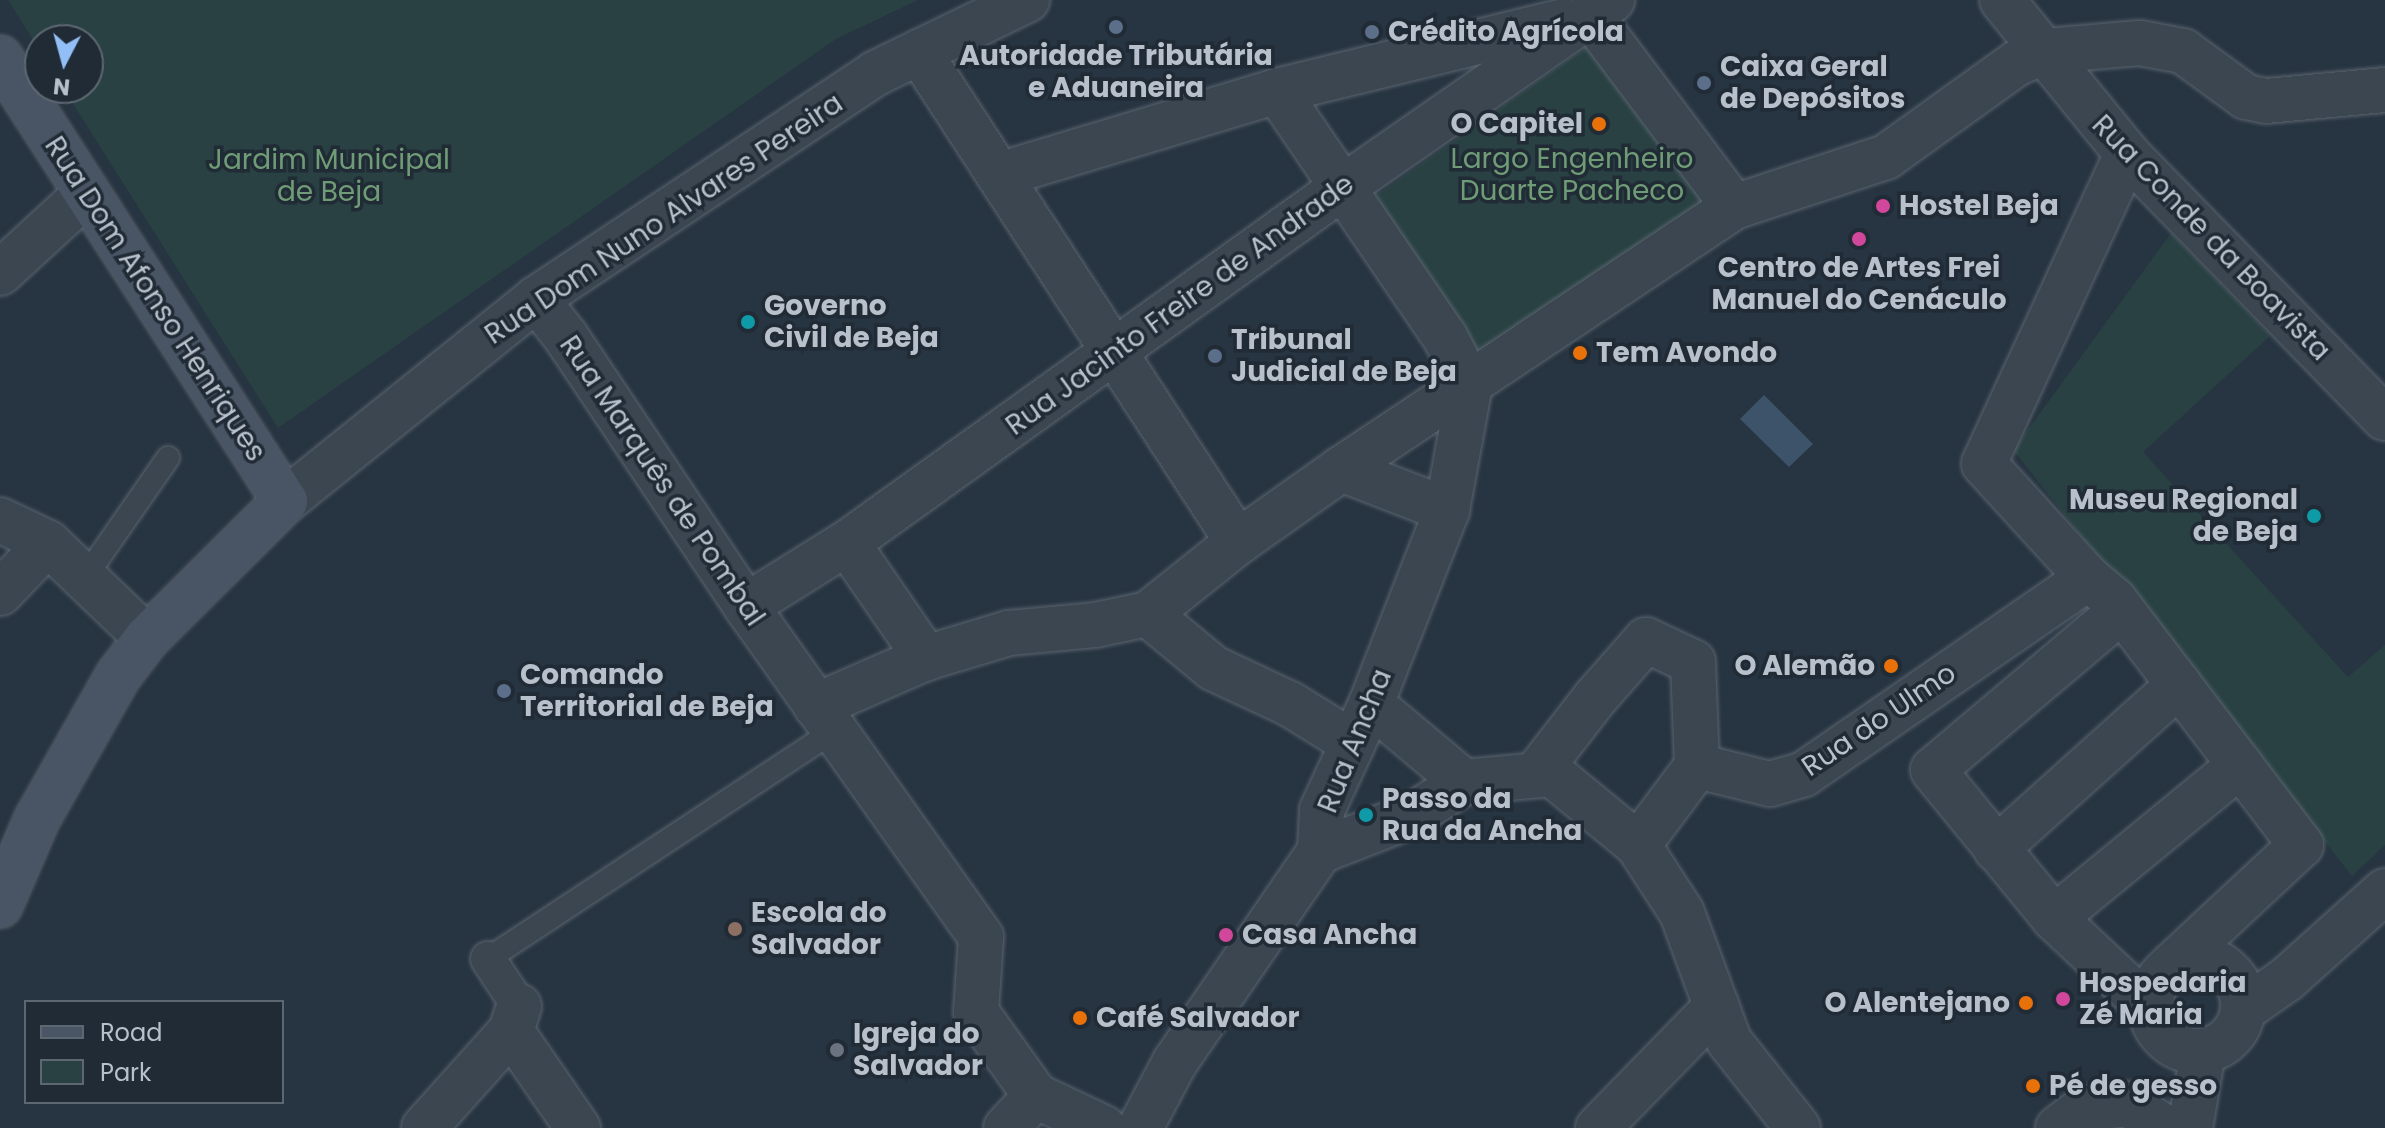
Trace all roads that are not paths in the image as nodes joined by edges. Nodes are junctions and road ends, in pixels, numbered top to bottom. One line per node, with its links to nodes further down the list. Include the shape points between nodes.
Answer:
1 (1027, 0): 5 (street, Rua Dom Nuno Alvares Pereira)
2 (2002, 0): 4 (street, Rua Conde da Boavista)
3 (1601, 8): 8 (street); 11 (street, Rua Jacinto Freire de Andrade); 13 (street)
4 (2046, 51): 7 (street, via 2140,43 2183,51 2246,97 2266,101); 9 (street, Rua Conde da Boavista); 13 (street, via 2017,63 1886,157)
5 (919, 52): 10 (street); 15 (street, Rua Dom Nuno Alvares Pereira, via 876,73)
6 (0, 58): 12 (main road, Rua Dom Afonso Henriques)
7 (2385, 90)
8 (1277, 91): 10 (street); 11 (street)
9 (2127, 154): 18 (street, Rua Conde da Boavista); 28 (street, via 1984,464)
10 (999, 175): 16 (street)
11 (1343, 187): 16 (street, Rua Jacinto Freire de Andrade); 17 (street, via 1445,337)
12 (87, 193): 14 (street); 21 (main road, Rua Dom Afonso Henriques)
13 (1734, 207): 17 (street)
14 (0, 273)
15 (536, 299): 21 (street, Rua Dom Nuno Alvares Pereira); 30 (street, Rua Marquês de Pombal)
16 (1116, 352): 24 (street); 26 (street, Rua Jacinto Freire de Andrade)
17 (1470, 385): 20 (street); 22 (street, Rua Ancha)
18 (2385, 418)
19 (168, 458): 27 (lane)
20 (1341, 469): 22 (street); 24 (street)
21 (285, 501): 33 (main road)
22 (1447, 510): 36 (street, Rua Ancha)
23 (0, 520): 25 (street)
24 (1238, 542): 32 (street)
25 (48, 543): 27 (street); 29 (street)
26 (847, 543): 30 (street, Rua Jacinto Freire de Andrade); 34 (street)
27 (86, 576): 33 (street)
28 (2088, 578): 31 (street); 40 (street, Rua do Ulmo, via 1804,774 1770,784)
29 (0, 593)
30 (746, 606): 37 (street, Rua Marquês de Pombal)
31 (2121, 611): 35 (street); 44 (street, via 1933,770)
32 (1148, 614): 34 (street, via 1009,633); 38 (street, via 1213,668 1290,704)
33 (147, 638): 47 (main road, via 71,757)
34 (926, 658): 37 (street)
35 (2179, 685): 39 (street); 44 (street)
36 (1371, 704): 38 (street, Rua Ancha); 42 (street)
37 (825, 718): 49 (lane); 56 (street, Rua Marquês de Pombal, via 981,937 976,1012)
38 (1353, 743): 45 (street, Rua Ancha, via 1322,810)
39 (2240, 765): 48 (street); 50 (street, via 2301,845)
40 (1697, 766): 41 (street, via 1693,662 1646,640); 43 (street)
41 (1537, 773): 42 (street); 43 (street, via 1552,774)
42 (1464, 782): 45 (street, via 1413,815)
43 (1638, 845): 51 (street, via 1682,913)
44 (1996, 849): 48 (street)
45 (1320, 851): 61 (street, Rua Ancha, via 1175,1062)
46 (2385, 891): 53 (street, via 2287,979)
47 (0, 905)
48 (2054, 918): 52 (street)
49 (488, 959): 54 (street)
50 (2170, 967): 52 (street, via 2159,978); 53 (street, via 2213,961 2237,980)
51 (1717, 1006): 62 (street); 63 (street, via 1729,1041)
52 (2151, 1009): 55 (street, via 2154,1023 2174,1046)
53 (2244, 1009): 55 (street, via 2232,1037)
54 (515, 1018): 57 (street); 58 (street)
55 (2203, 1052): 66 (street)
56 (1036, 1096): 59 (street); 60 (street)
57 (424, 1128)
58 (578, 1128)
59 (1006, 1128)
60 (1104, 1128)
61 (1140, 1128)
62 (1598, 1128)
63 (1798, 1128)
64 (2058, 1128): 65 (street, via 2083,1109 2128,1104)
65 (2166, 1128)
66 (2190, 1128)

